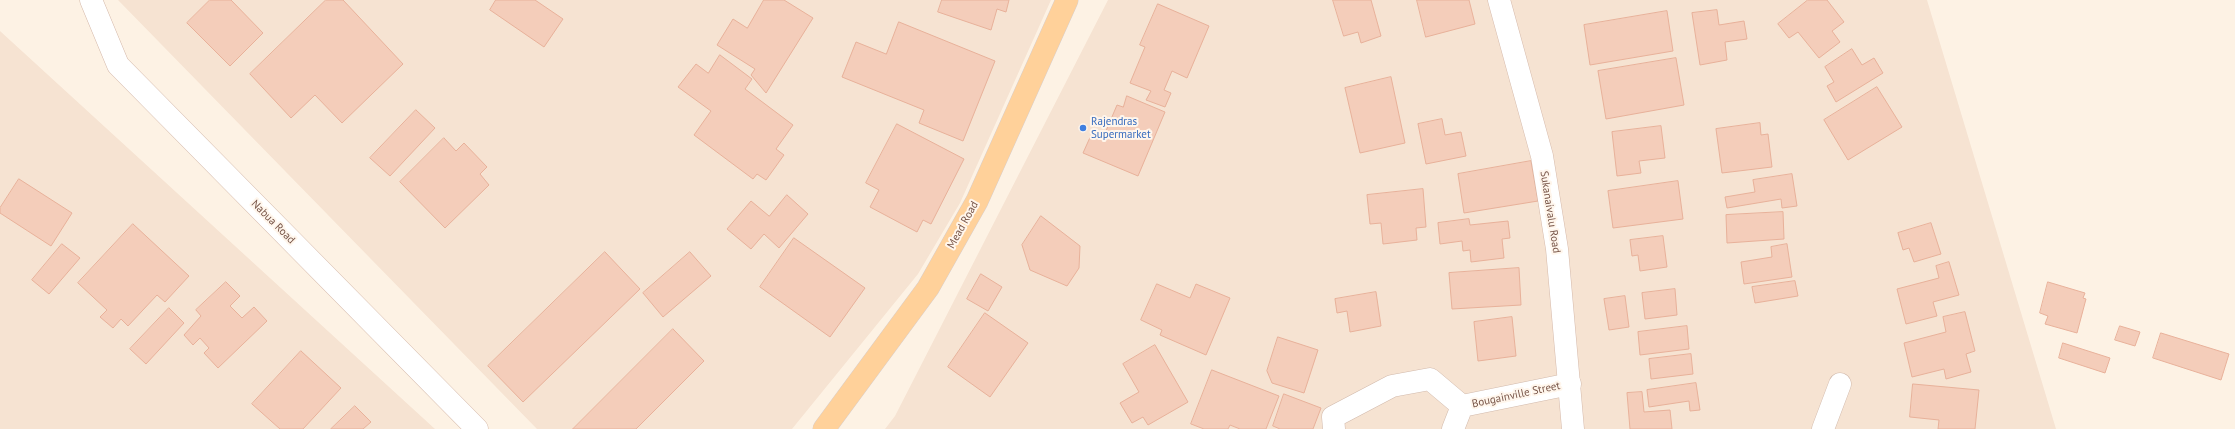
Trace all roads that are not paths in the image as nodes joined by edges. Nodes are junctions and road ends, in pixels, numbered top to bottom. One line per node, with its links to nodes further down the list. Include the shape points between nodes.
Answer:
1 (91, 0): 7 (main road, Nabua Road, via 118,65)
2 (1066, 0): 8 (main road, Mead Road, via 977,201 932,281)
3 (1499, 0): 4 (main road, Sukanaivalu Road, via 1542,156 1557,249)
4 (1570, 384): 6 (main road, Bougainville Street); 11 (main road, Sukanaivalu Road)
5 (1840, 384): 12 (main road)
6 (1462, 406): 9 (main road, Bougainville Street, via 1430,379 1392,386 1333,417); 10 (main road, Bougainville Street)
7 (477, 429)
8 (824, 429)
9 (1334, 429)
10 (1453, 429)
11 (1573, 429)
12 (1823, 429)

